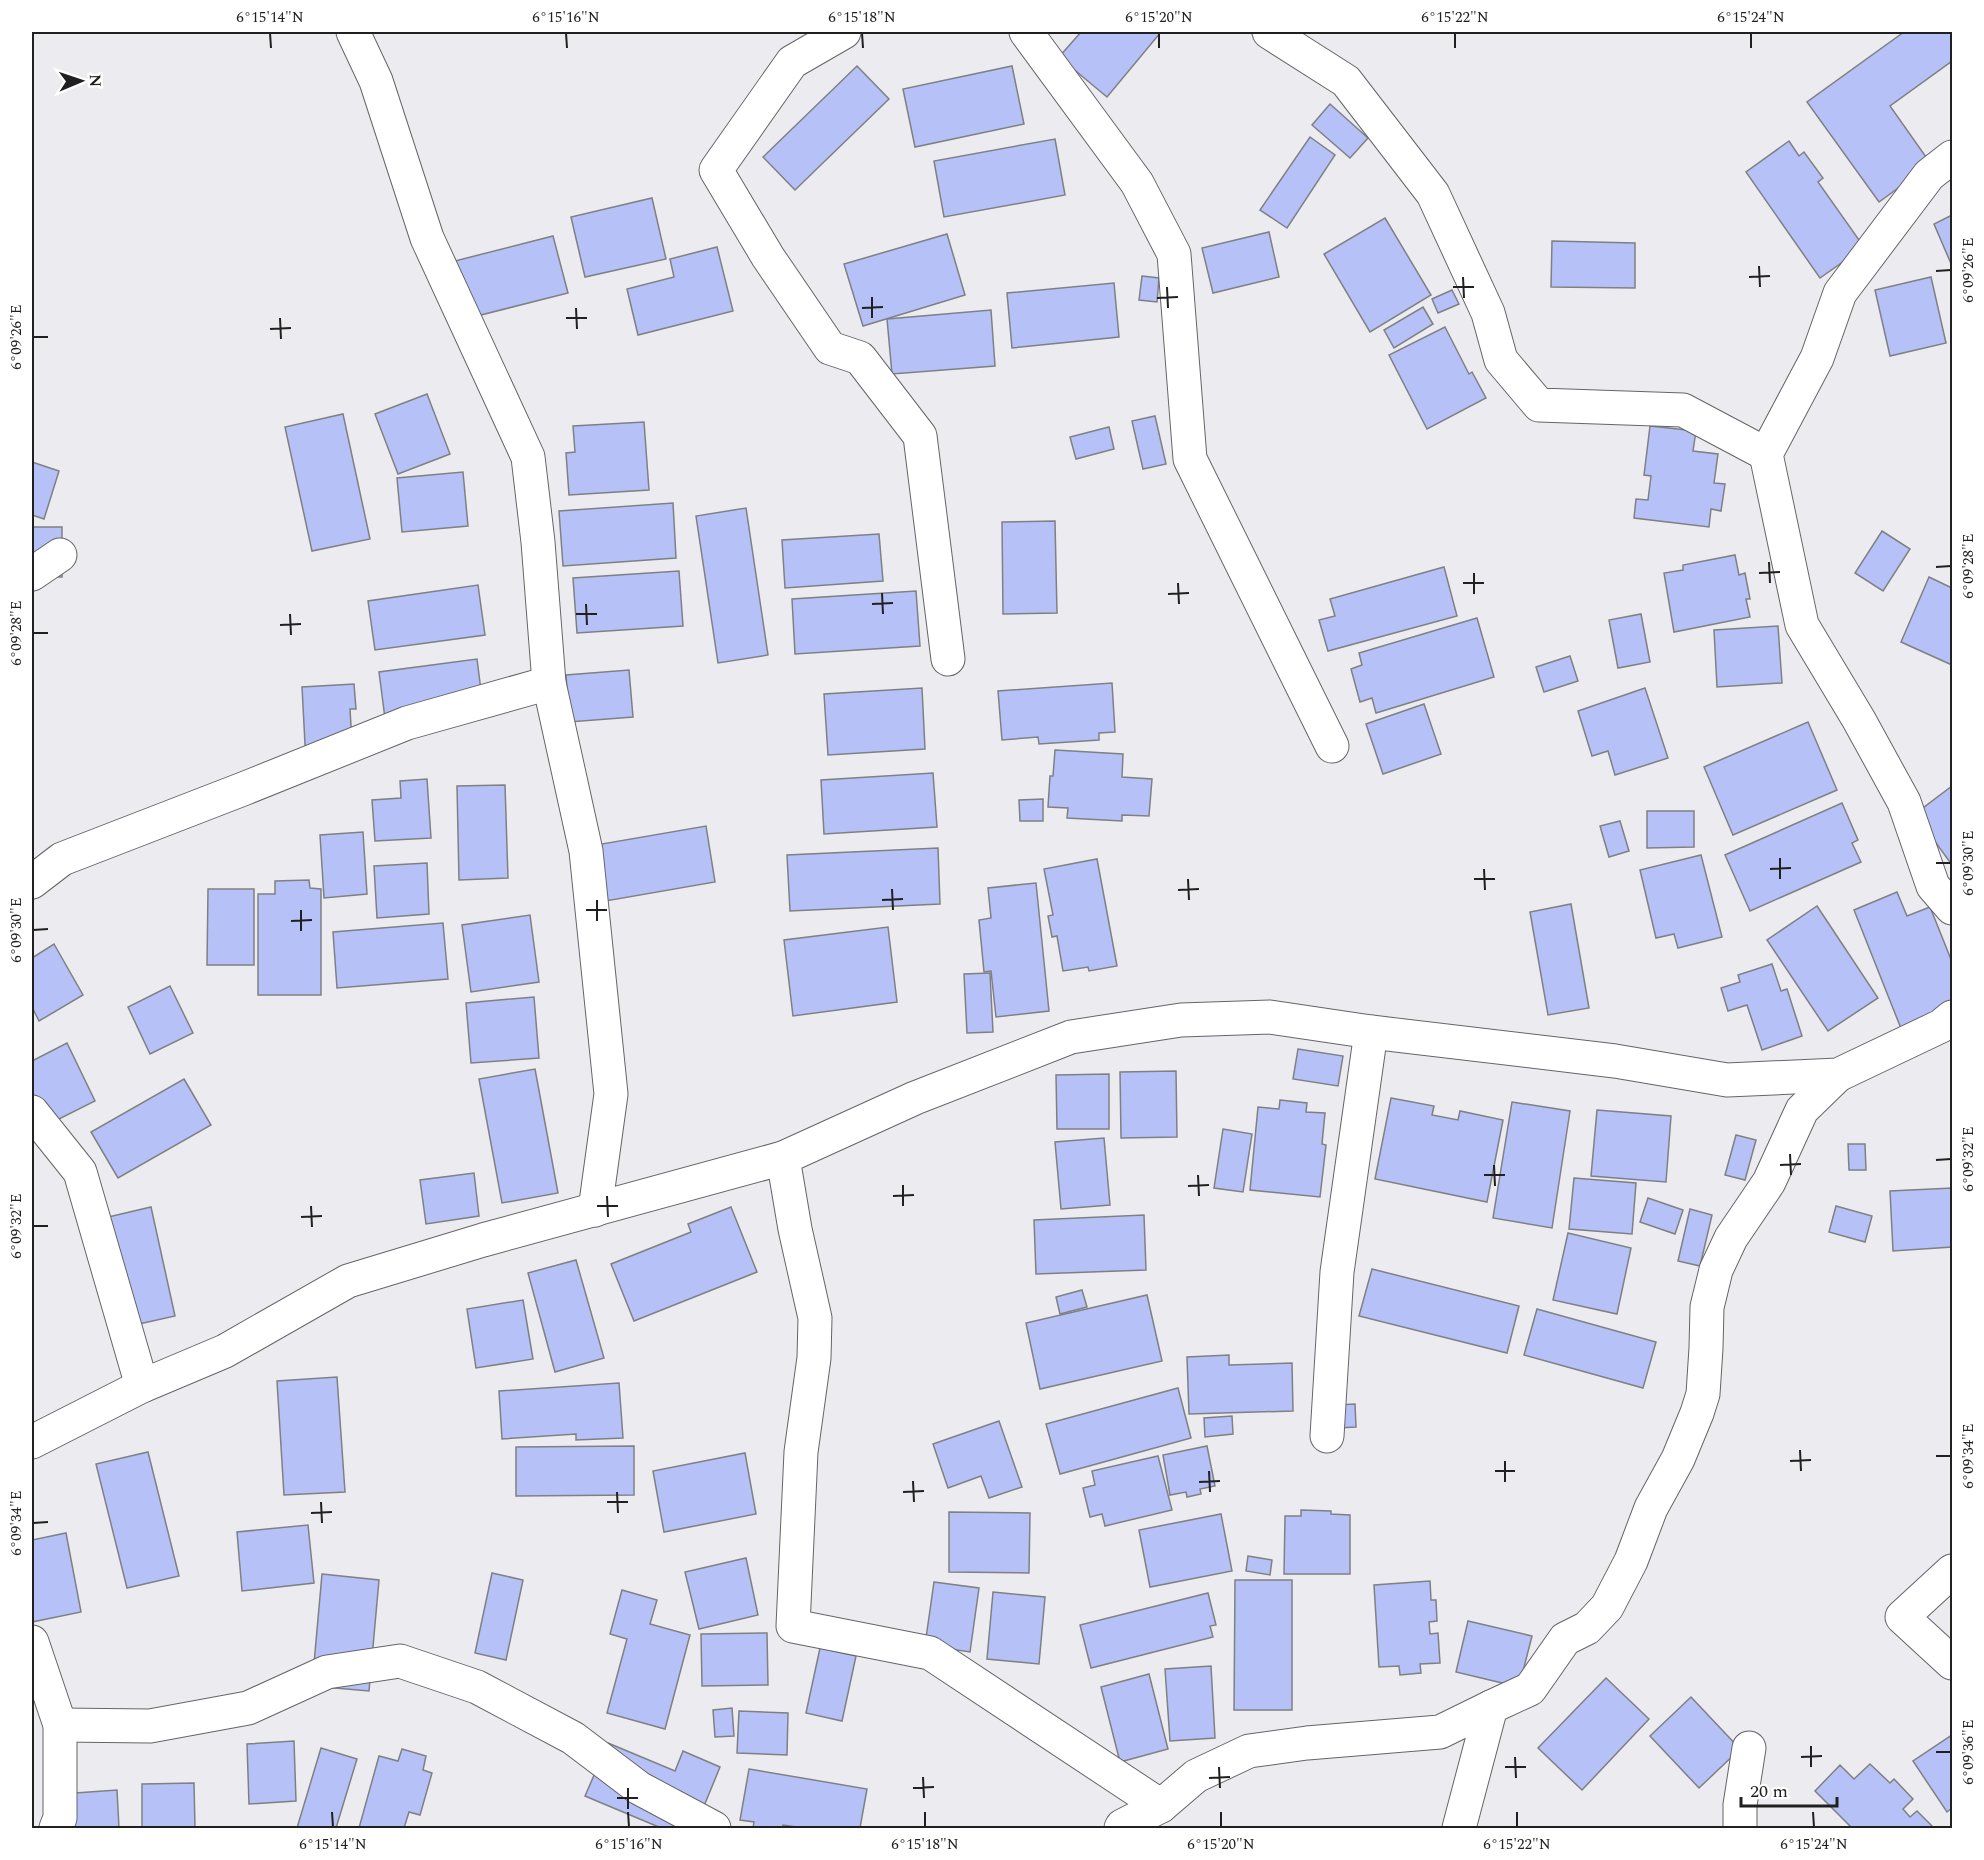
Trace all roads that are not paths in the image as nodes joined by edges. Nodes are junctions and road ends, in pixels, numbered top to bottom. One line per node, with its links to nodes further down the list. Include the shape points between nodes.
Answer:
1 (354, 32): 10 (street, via 376,81 427,238 528,457)
2 (844, 32): 9 (street, via 792,62 716,170 768,257 830,348 860,358 920,436)
3 (1026, 32): 11 (street, via 1137,183 1174,254 1190,459)
4 (1269, 32): 6 (street, via 1346,81 1433,194 1488,313 1501,360 1539,405 1683,410)
5 (1953, 157): 6 (street, via 1929,175 1840,293 1817,358)
6 (1766, 454): 13 (street, via 1802,625 1904,802 1933,886)
7 (60, 555): 8 (street)
8 (32, 574)
9 (948, 659)
10 (549, 683): 12 (street, via 407,723 62,859); 19 (street, via 586,851 611,1094)
11 (1332, 746)
12 (32, 882)
13 (1953, 908)
14 (1953, 1017): 16 (street)
15 (1371, 1032): 16 (street, via 1615,1060 1727,1080); 18 (street, via 1270,1017 1180,1020 1071,1037 915,1098); 21 (street, via 1337,1272)
16 (1838, 1075): 26 (street, via 1802,1110 1769,1182 1731,1238 1716,1270 1707,1307 1703,1394 1697,1413 1607,1607 1587,1628 1565,1639 1530,1689)
17 (32, 1112): 20 (street, via 80,1172)
18 (783, 1158): 19 (street); 31 (street, via 814,1318 814,1358 801,1452 793,1626 930,1653)
19 (596, 1210): 20 (street, via 348,1281 225,1351)
20 (142, 1386): 22 (street)
21 (1327, 1436)
22 (32, 1442)
23 (1953, 1571): 25 (street, via 1902,1617)
24 (32, 1642): 27 (street)
25 (1953, 1663)
26 (1491, 1707): 28 (street); 30 (street)
27 (60, 1725): 32 (street, via 60,1818); 33 (street, via 150,1726 248,1708 327,1672 400,1661 477,1687 573,1738 639,1788)
28 (1440, 1732): 30 (street); 31 (street, via 1249,1751 1196,1776)
29 (1749, 1748): 36 (street)
30 (1472, 1780): 35 (street)
31 (1161, 1806): 34 (street)
32 (56, 1828)
33 (714, 1828)
34 (1121, 1828)
35 (1459, 1828)
36 (1740, 1828)

